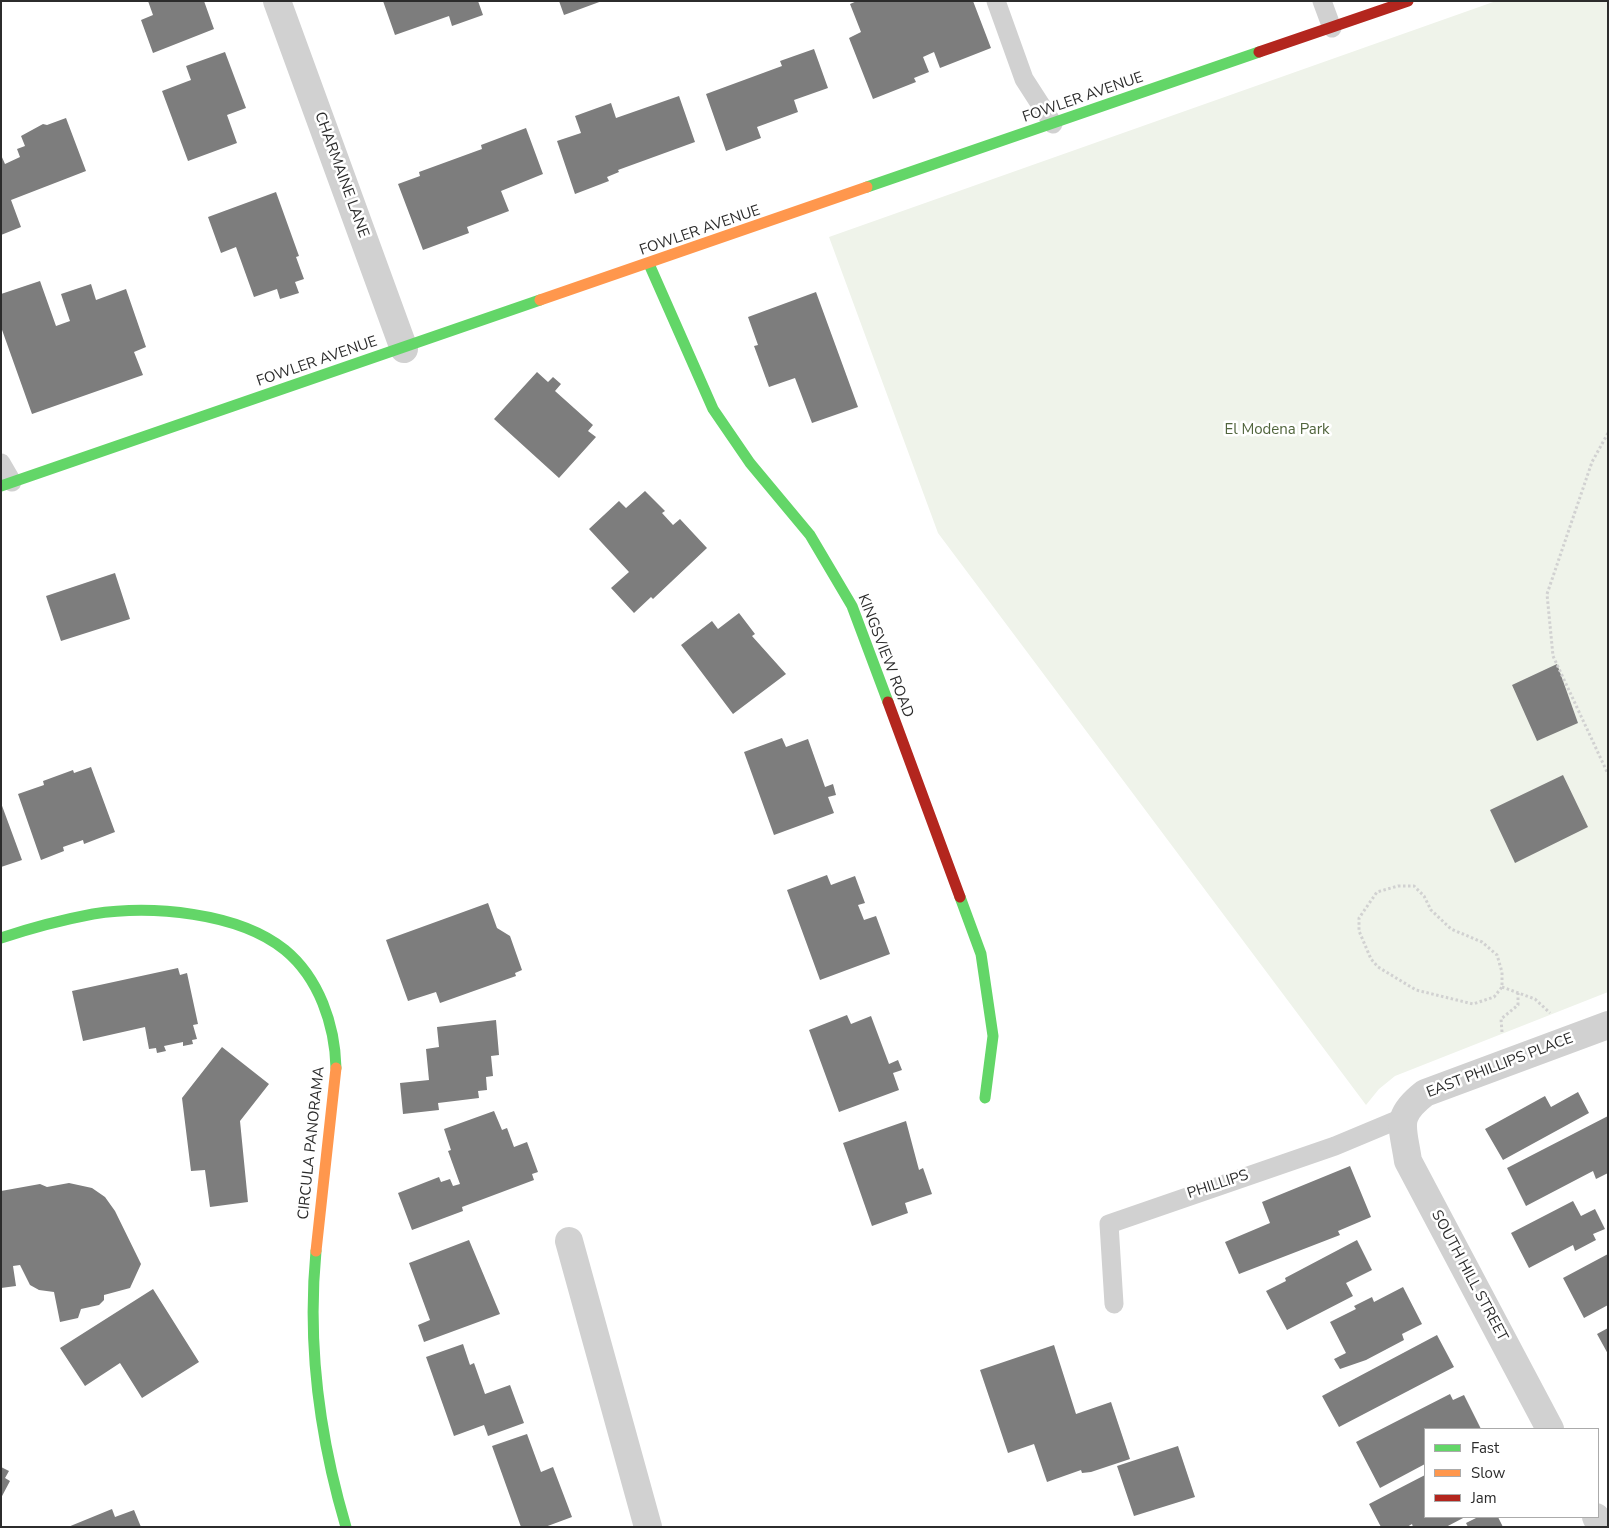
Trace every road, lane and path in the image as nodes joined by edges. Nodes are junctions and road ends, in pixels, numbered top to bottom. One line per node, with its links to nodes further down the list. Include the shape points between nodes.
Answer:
1 (278, 1): 8 (street, CHARMAINE LANE)
2 (996, 1): 6 (lane, via 1024,80)
3 (1322, 1): 5 (lane)
4 (1408, 1): 5 (street, FOWLER AVENUE)
5 (1332, 28): 6 (street, FOWLER AVENUE)
6 (1053, 124): 7 (street, FOWLER AVENUE)
7 (649, 264): 8 (street, FOWLER AVENUE); 19 (street, KINGSVIEW ROAD, via 713,409 750,463 810,535 852,606 981,954 993,1036)
8 (404, 349): 11 (street, FOWLER AVENUE)
9 (1608, 433): 12 (path, via 1592,462 1547,594 1553,656)
10 (1, 463): 11 (lane)
11 (6, 484)
12 (1608, 774)
13 (1, 938): 24 (street, CIRCULA PANORAMA, via 25,928 89,912 166,910 245,927 270,939 298,960 315,984 327,1010 335,1060 316,1256 315,1362 326,1453)
14 (1502, 987): 14 (path, via 1497,955 1482,942 1450,929 1414,886 1398,886 1377,892 1360,918 1359,930 1371,959 1378,967 1416,990 1473,1004 1494,997); 15 (path)
15 (1518, 993): 17 (path, via 1535,999 1555,1018); 18 (path, via 1518,1005 1502,1019 1500,1025)
16 (1608, 1025): 17 (street, EAST PHILLIPS PLACE)
17 (1569, 1039): 18 (street, EAST PHILLIPS PLACE)
18 (1510, 1061): 20 (street, EAST PHILLIPS PLACE, via 1425,1093 1410,1105)
19 (985, 1098)
20 (1402, 1118): 22 (lane, PHILLIPS, via 1335,1146 1109,1224); 23 (street, SOUTH HILL STREET, via 1408,1161)
21 (569, 1241): 25 (street)
22 (1114, 1304)
23 (1549, 1428)
24 (346, 1527)
25 (648, 1527)

